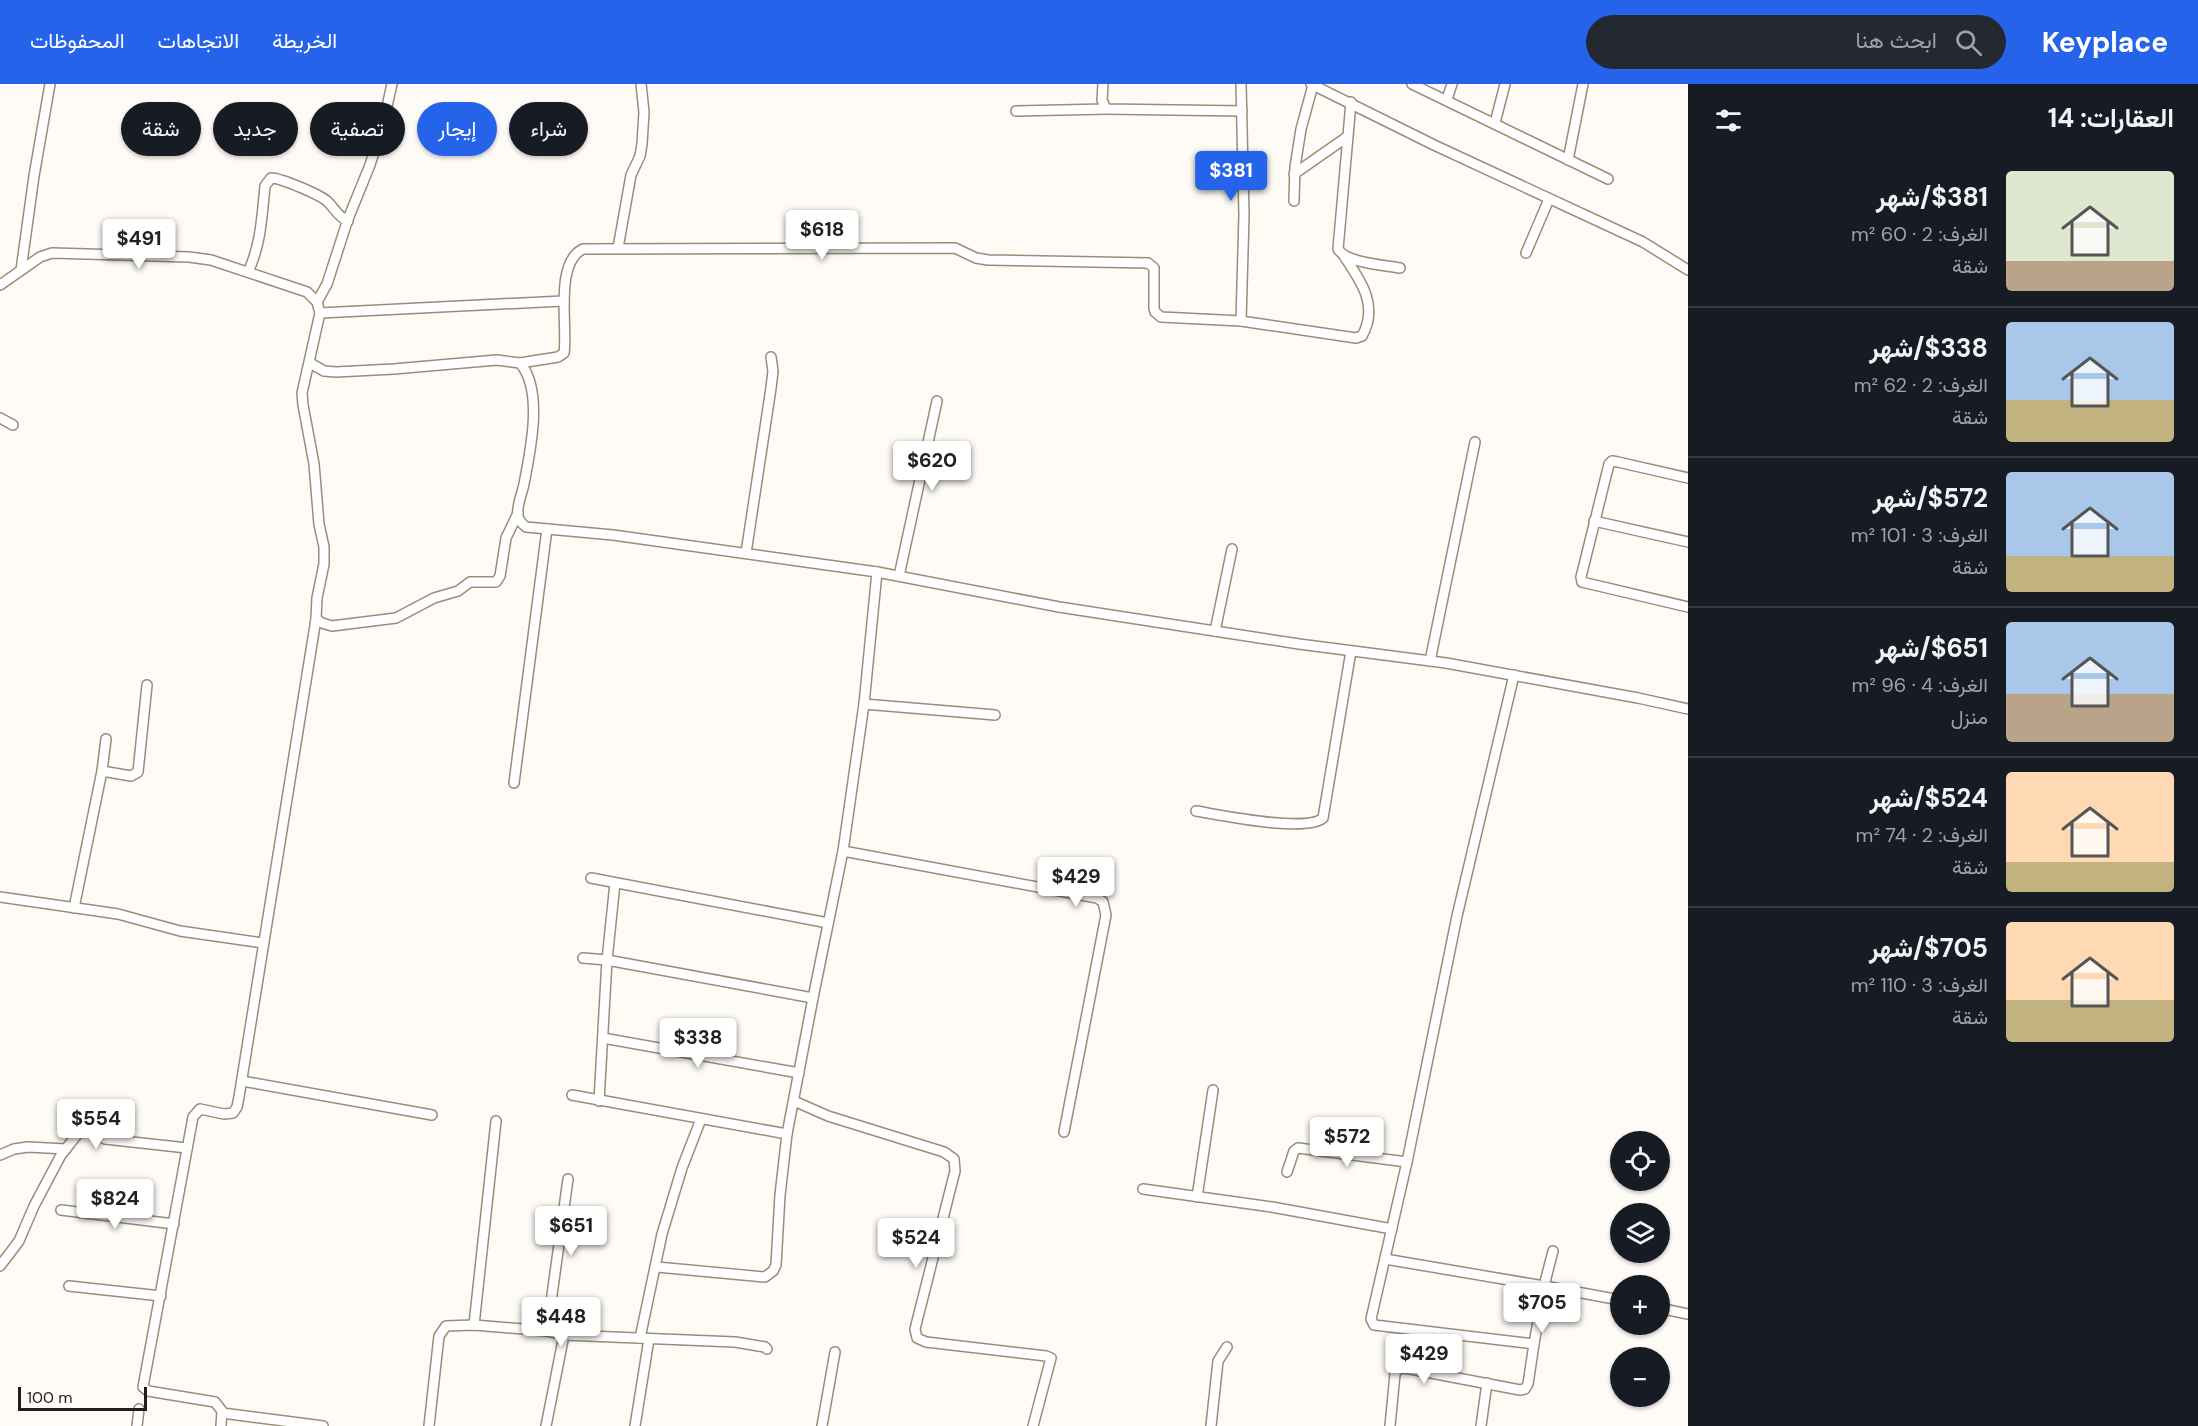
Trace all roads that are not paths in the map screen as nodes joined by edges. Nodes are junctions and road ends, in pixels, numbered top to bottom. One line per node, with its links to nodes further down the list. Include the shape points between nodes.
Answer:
1 (50, 84): 28 (street)
2 (392, 84): 23 (street, via 380,134)
3 (641, 84): 24 (street, via 644,112 640,156 631,175)
4 (1103, 84): 13 (street)
5 (1241, 84): 15 (street)
6 (1312, 84): 12 (street); 19 (street)
7 (1412, 84): 11 (street)
8 (1452, 84): 11 (street)
9 (1505, 84): 16 (street)
10 (1583, 84): 18 (street)
11 (1447, 99): 16 (street)
12 (1351, 102): 17 (street); 21 (street)
13 (1106, 109): 14 (street); 15 (street)
14 (1016, 111)
15 (1242, 111): 35 (street)
16 (1495, 123): 18 (street)
17 (1347, 137): 19 (street); 26 (street, via 1338,243)
18 (1568, 160): 20 (street)
19 (1294, 174): 22 (street)
20 (1608, 179)
21 (1549, 199): 25 (street); 29 (street, via 1643,242)
22 (1294, 201)
23 (348, 221): 30 (street, via 337,216 326,200 271,178 265,186 255,259); 33 (street)
24 (618, 248): 32 (street, via 577,252 569,268); 35 (street, via 955,248 988,260 1148,262 1154,268 1158,315)
25 (1526, 253)
26 (1344, 256): 27 (street); 35 (street, via 1368,298 1369,320 1362,336)
27 (1400, 268)
28 (21, 270): 30 (street, via 40,257 68,253 189,257); 31 (street)
29 (1688, 270)
30 (248, 272): 33 (street, via 307,292)
31 (0, 285)
32 (563, 301): 34 (street); 38 (street, via 564,355)
33 (317, 302): 34 (street)
34 (320, 313): 37 (street)
35 (1241, 321)
36 (771, 357): 49 (street, via 771,388)
37 (310, 363): 38 (street, via 336,372 497,360); 53 (street, via 303,386 303,405 314,464 324,564)
38 (520, 363): 44 (street, via 530,384 533,428)
39 (937, 401): 51 (street)
40 (0, 418): 41 (street)
41 (13, 425)
42 (1475, 442): 56 (street)
43 (1688, 478): 45 (street, via 1612,462)
44 (518, 513): 46 (street, via 526,527); 53 (street, via 506,538 502,571 496,582 470,582 396,618 332,626)
45 (1594, 521): 47 (street); 52 (street, via 1582,582)
46 (547, 529): 49 (street); 64 (street)
47 (1688, 543)
48 (1232, 549): 54 (street)
49 (747, 554): 50 (street)
50 (877, 572): 51 (street); 59 (street)
51 (899, 576): 54 (street, via 1059,607)
52 (1688, 607)
53 (316, 619): 72 (street)
54 (1215, 631): 55 (street)
55 (1351, 651): 56 (street); 65 (street, via 1323,818 1313,824 1285,824)
56 (1430, 661): 57 (street)
57 (1514, 675): 60 (street); 91 (street, via 1457,916)
58 (147, 686): 63 (street, via 138,772 131,776)
59 (864, 704): 61 (street); 66 (street)
60 (1688, 709)
61 (995, 715)
62 (106, 739): 63 (street)
63 (102, 771): 70 (street)
64 (514, 783)
65 (1196, 811)
66 (843, 851): 71 (street); 86 (street, via 1103,902 1106,915)
67 (591, 878): 68 (street)
68 (615, 883): 71 (street); 74 (street)
69 (0, 897): 70 (street)
70 (74, 908): 72 (street, via 135,917 180,931)
71 (828, 922): 75 (street)
72 (263, 943): 78 (street)
73 (583, 958): 74 (street)
74 (607, 960): 75 (street); 76 (street)
75 (813, 998): 77 (street)
76 (603, 1038): 77 (street); 81 (street)
77 (799, 1073): 82 (street)
78 (242, 1081): 83 (street); 88 (street, via 233,1113 200,1109 195,1112)
79 (1213, 1090): 95 (street)
80 (572, 1095): 81 (street)
81 (599, 1101): 84 (street)
82 (794, 1101): 87 (street); 127 (street, via 828,1116 944,1152 954,1159 955,1171 915,1329 917,1338 1051,1358)
83 (432, 1115)
84 (701, 1119): 87 (street); 102 (street, via 678,1180)
85 (496, 1121): 109 (street)
86 (1064, 1132)
87 (787, 1134): 102 (street, via 777,1257 770,1274 756,1277)
88 (187, 1148): 89 (street, via 105,1139 83,1129); 97 (street)
89 (66, 1149): 90 (street, via 28,1147); 101 (street, via 19,1242)
90 (0, 1155)
91 (1407, 1162): 92 (street, via 1298,1148); 98 (street)
92 (1287, 1172)
93 (568, 1179): 110 (street)
94 (1143, 1189): 95 (street)
95 (1197, 1197): 98 (street)
96 (61, 1210): 97 (street)
97 (174, 1224): 105 (street)
98 (1392, 1228): 100 (street)
99 (1553, 1251): 104 (street)
100 (1385, 1259): 104 (street); 113 (street, via 1371,1314 1374,1325)
101 (0, 1266)
102 (657, 1267): 112 (street)
103 (69, 1286): 105 (street)
104 (1544, 1286): 106 (street); 113 (street)
105 (161, 1296): 119 (street, via 144,1389 211,1401)
106 (1610, 1298)
107 (1670, 1310): 108 (street)
108 (1688, 1314)
109 (474, 1325): 110 (street); 123 (street, via 446,1326 439,1336)
110 (547, 1331): 111 (street)
111 (564, 1335): 112 (street); 124 (street)
112 (645, 1339): 115 (street, via 746,1343); 125 (street)
113 (1534, 1344): 117 (street, via 1525,1389)
114 (1227, 1347): 128 (street, via 1218,1361)
115 (767, 1349)
116 (835, 1352): 126 (street)
117 (1487, 1383): 129 (street, via 1398,1369); 130 (street)
118 (139, 1408): 120 (street)
119 (222, 1413): 121 (street); 122 (street)
120 (137, 1426)
121 (221, 1426)
122 (323, 1426)
123 (429, 1426)
124 (546, 1426)
125 (635, 1426)
126 (822, 1426)
127 (1034, 1426)
128 (1210, 1426)
129 (1390, 1426)
130 (1481, 1426)

